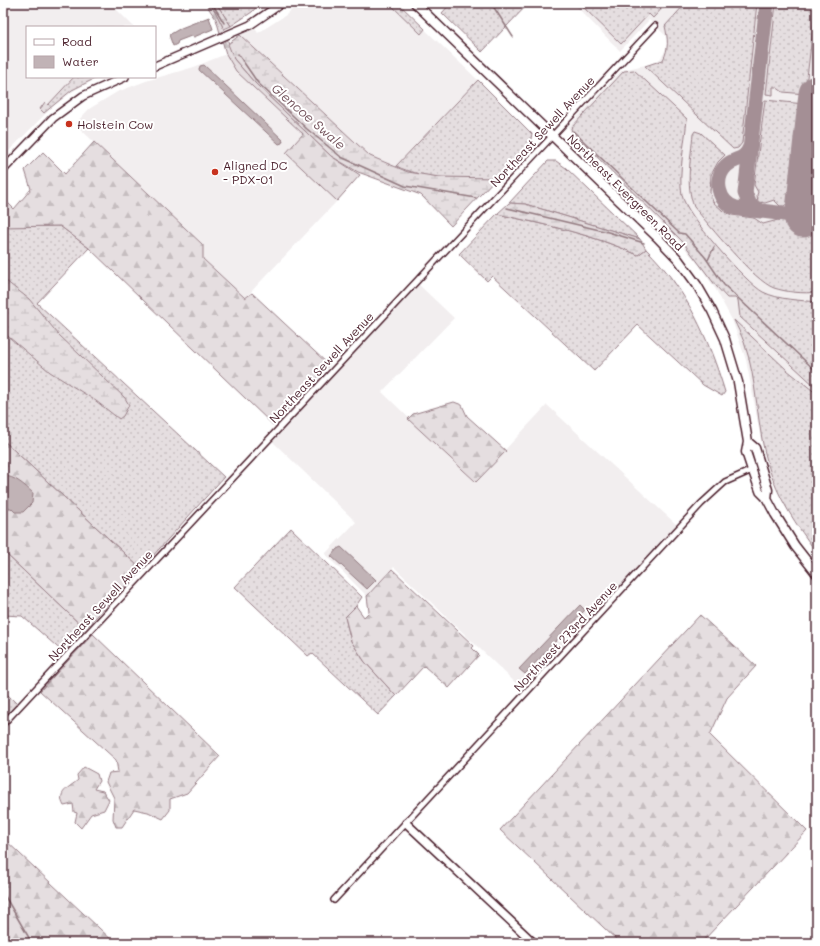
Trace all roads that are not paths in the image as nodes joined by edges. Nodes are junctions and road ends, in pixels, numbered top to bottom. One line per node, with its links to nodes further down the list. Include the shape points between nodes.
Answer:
1 (282, 3): 4 (street, via 250,25)
2 (415, 3): 6 (main road, Northeast Evergreen Road)
3 (654, 26): 6 (street, Northeast Sewell Avenue)
4 (156, 66)
5 (123, 78): 7 (street, via 77,100 52,119)
6 (552, 135): 8 (main road, Northeast Evergreen Road, via 667,247 697,284 719,325 730,353 738,382); 12 (street, Northeast Sewell Avenue)
7 (3, 170)
8 (748, 442): 9 (main road, Northeast Evergreen Road, via 746,452); 10 (main road, Northeast Evergreen Road, via 755,448 768,490)
9 (752, 470): 10 (street, Northeast Evergreen Road, via 760,492); 13 (street, Northwest 273rd Avenue, via 725,482 701,504)
10 (767, 499): 11 (main road, Northeast Evergreen Road, via 784,530)
11 (817, 574)
12 (3, 724)
13 (406, 823): 14 (street, Northwest 273rd Avenue); 15 (street)
14 (334, 900)
15 (534, 943)

